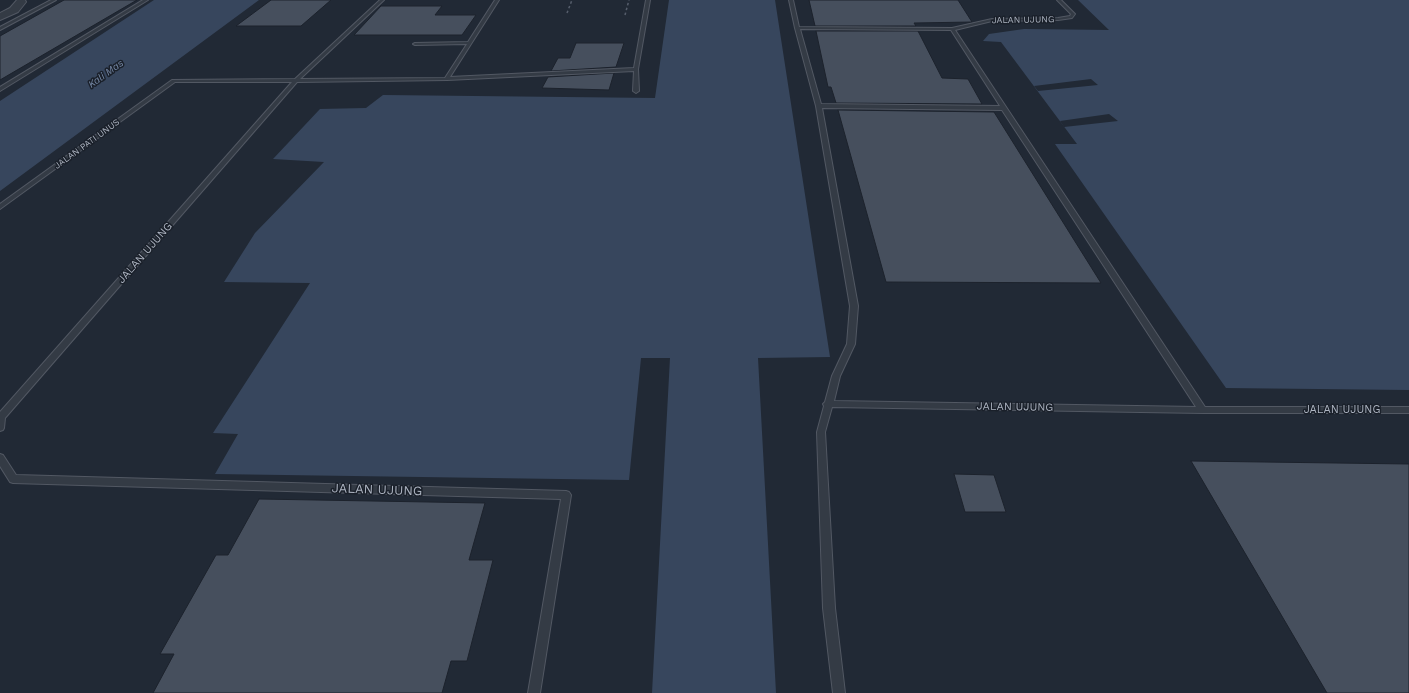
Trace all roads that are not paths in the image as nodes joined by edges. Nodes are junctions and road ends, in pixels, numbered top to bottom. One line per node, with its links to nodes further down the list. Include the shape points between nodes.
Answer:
1 (54, 0): 12 (lane)
2 (146, 0): 19 (lane)
3 (382, 0): 18 (lane, JALAN UJUNG)
4 (497, 0): 14 (lane)
5 (648, 0): 16 (lane)
6 (791, 0): 11 (lane)
7 (1059, 0): 13 (lane, JALAN UJUNG, via 1073,14 1071,17 992,20)
8 (23, 1): 9 (street); 10 (street, via 14,10)
9 (0, 9)
10 (0, 17)
11 (797, 28): 13 (lane); 21 (lane)
12 (0, 29)
13 (952, 29): 22 (lane)
14 (469, 43): 15 (lane); 17 (lane)
15 (415, 44)
16 (636, 69): 17 (lane); 20 (lane)
17 (447, 79): 18 (lane)
18 (296, 80): 23 (lane, JALAN PATI UNUS, via 174,81); 27 (lane, JALAN UJUNG, via 1,417)
19 (0, 89)
20 (636, 91)
21 (819, 106): 22 (lane); 24 (lane, via 854,306 851,344 836,376)
22 (1004, 108): 25 (lane)
23 (0, 207)
24 (827, 404): 25 (lane, JALAN UJUNG); 30 (lane, via 821,439 829,608)
25 (1203, 410): 26 (lane, JALAN UJUNG)
26 (1409, 410)
27 (0, 428)
28 (0, 458): 29 (lane, JALAN UJUNG, via 13,479 566,496)
29 (534, 693)
30 (839, 693)

